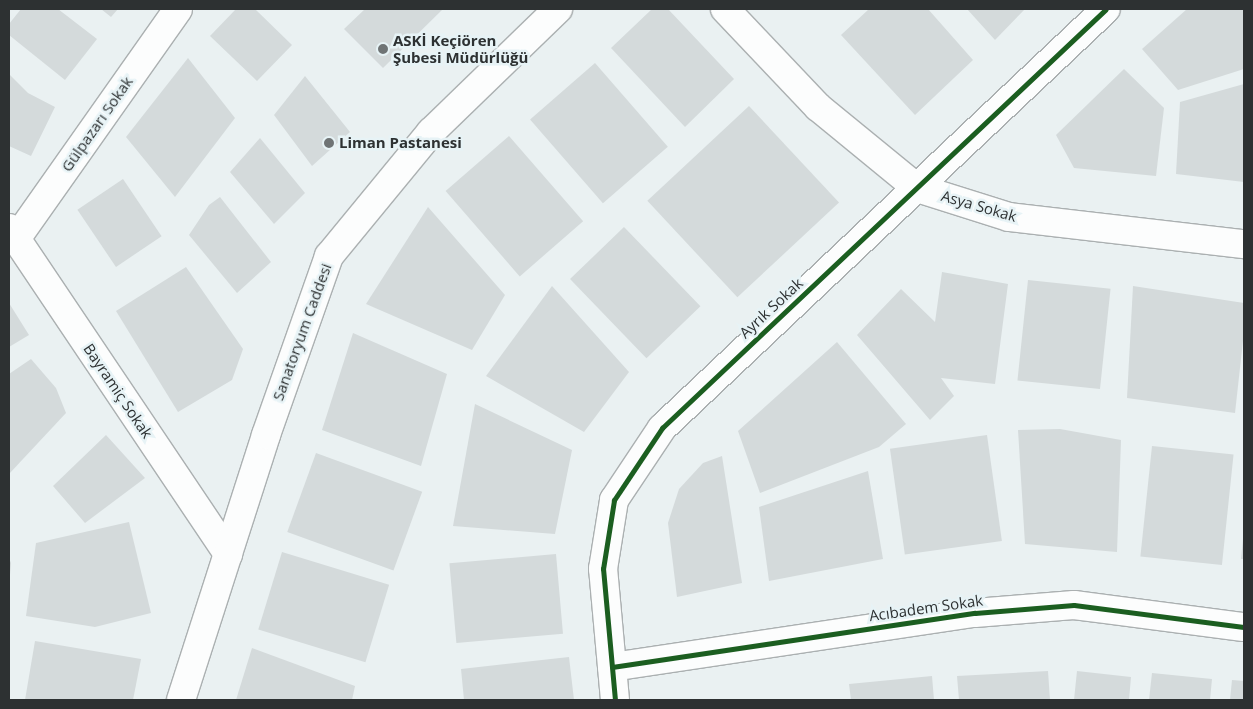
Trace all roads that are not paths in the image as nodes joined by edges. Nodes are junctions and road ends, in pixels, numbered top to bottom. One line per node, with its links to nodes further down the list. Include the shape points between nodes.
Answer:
1 (178, 9): 6 (street, Gülpazarı Sokak)
2 (558, 9): 8 (street, Sanatoryum Caddesi, via 431,132 329,256)
3 (726, 9): 5 (street, Asya Sokak, via 818,107)
4 (1106, 9): 5 (street, Ayrık Sokak)
5 (917, 188): 7 (street, Asya Sokak, via 1009,217); 10 (street, Ayrık Sokak, via 662,428 614,500 603,569)
6 (12, 234): 8 (street, Bayramiç Sokak)
7 (1244, 244)
8 (228, 554): 11 (street, Sanatoryum Caddesi)
9 (1244, 627): 10 (street, Acıbadem Sokak, via 1074,605 975,613)
10 (612, 666): 12 (street, Ayrık Sokak)
11 (181, 700)
12 (615, 700)

